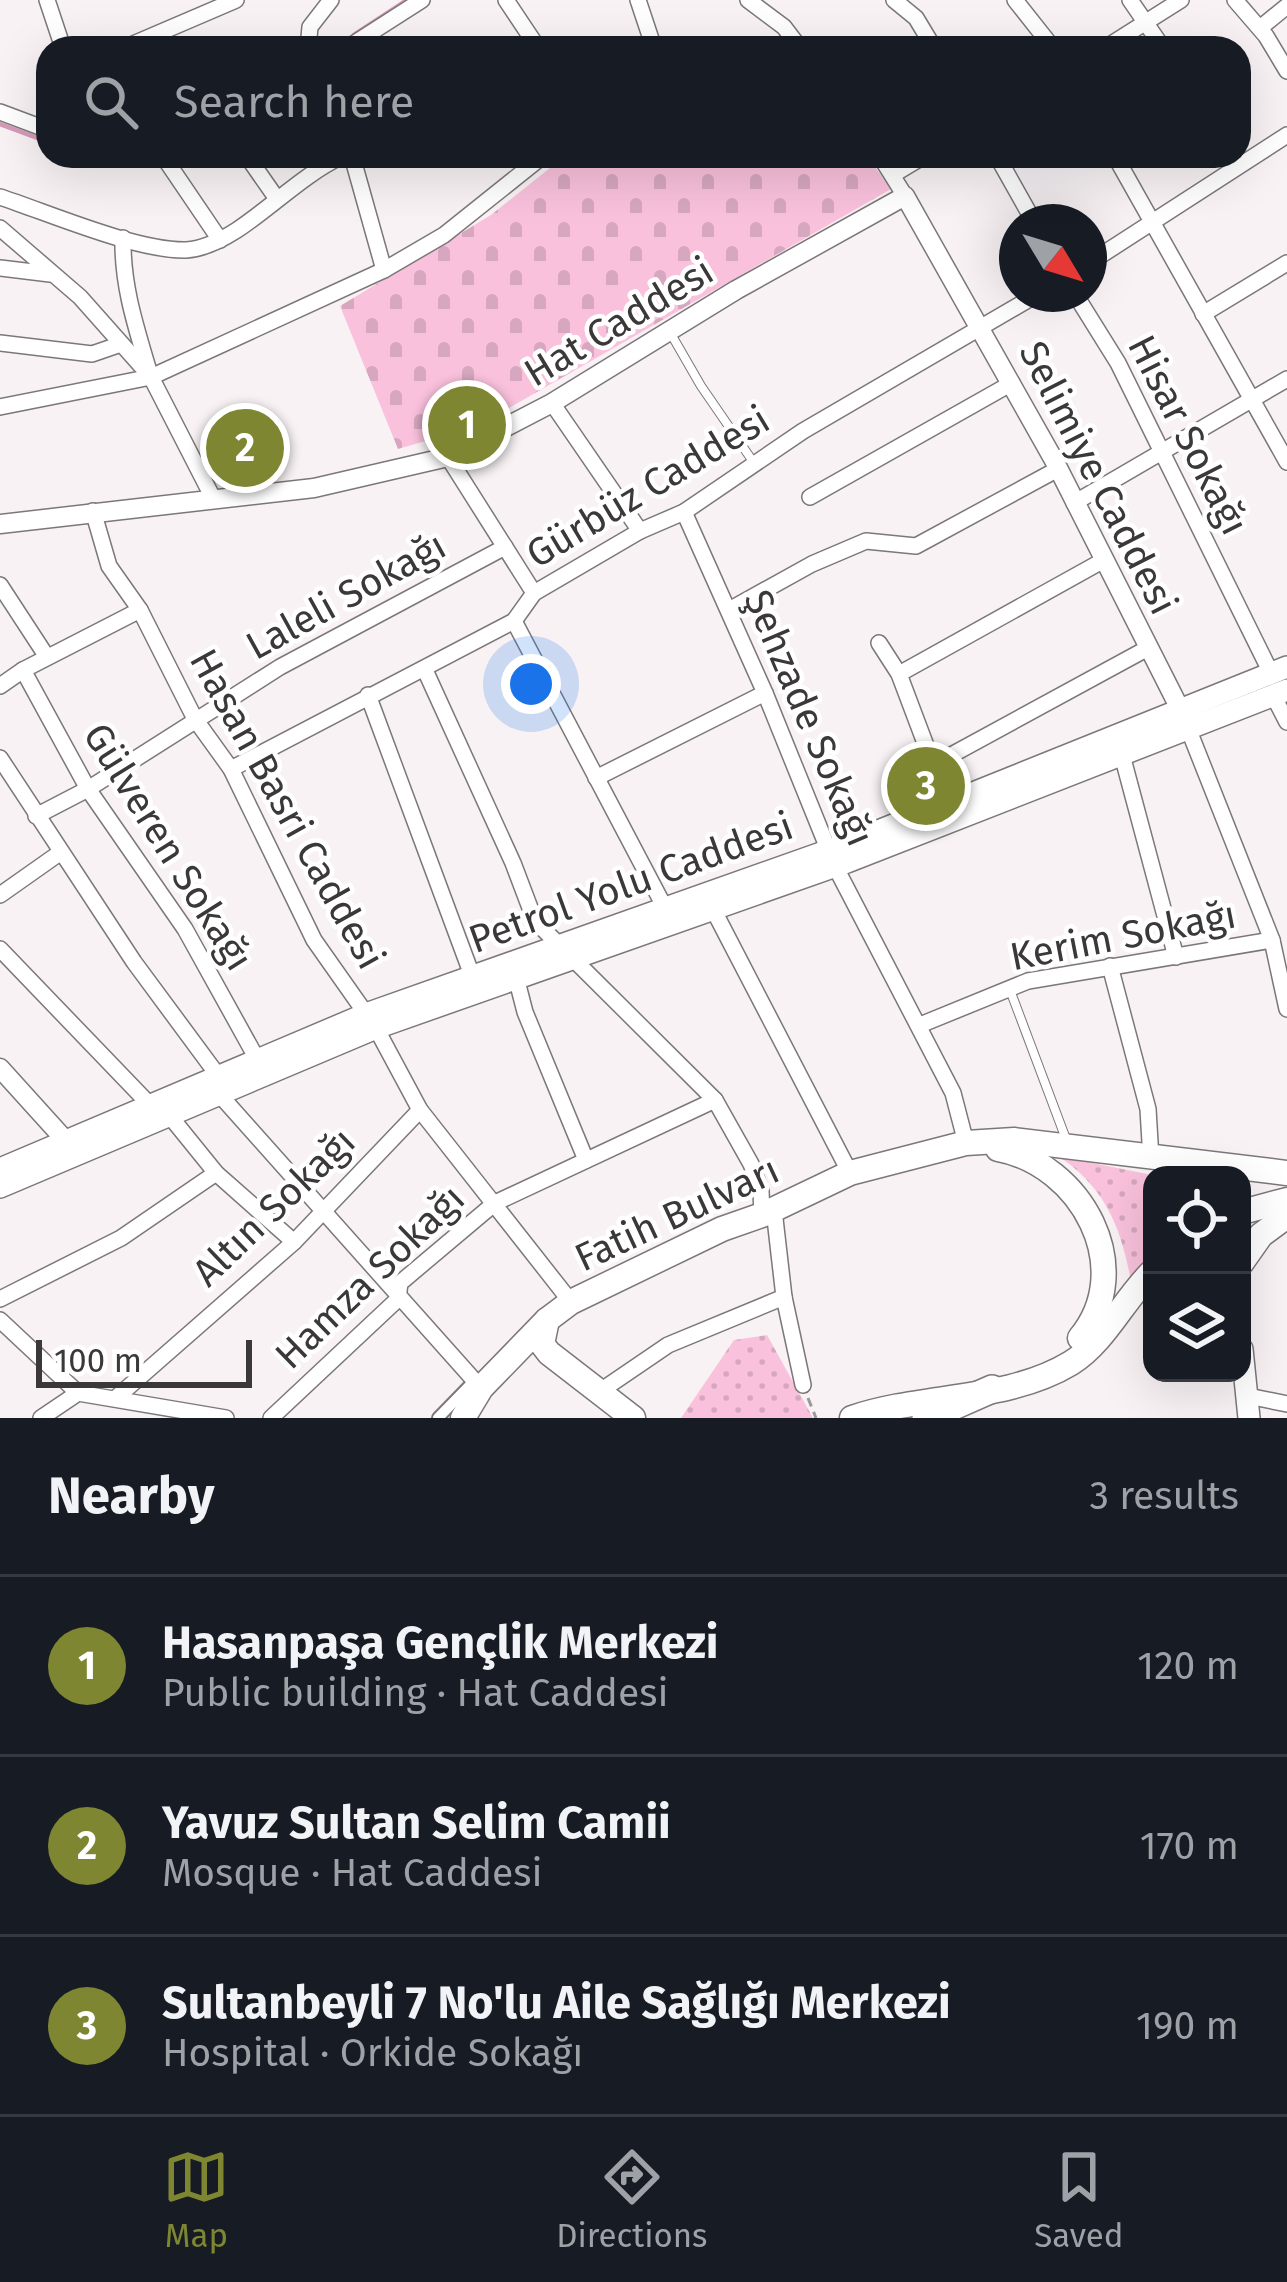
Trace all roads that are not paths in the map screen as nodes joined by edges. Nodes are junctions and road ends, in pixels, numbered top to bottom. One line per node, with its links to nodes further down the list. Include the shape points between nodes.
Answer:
1 (47, 0): 16 (street)
2 (236, 0): 17 (street)
3 (331, 0): 18 (street)
4 (422, 0): 19 (street)
5 (506, 0): 20 (street)
6 (638, 0): 21 (street)
7 (748, 0): 22 (street)
8 (894, 0): 23 (street)
9 (1015, 0): 24 (street)
10 (1130, 0): 14 (street)
11 (1181, 0): 14 (street)
12 (1235, 0): 15 (street)
13 (1287, 6): 15 (street)
14 (1147, 22): 25 (street); 26 (street)
15 (1260, 28): 27 (street)
16 (59, 36)
17 (152, 36)
18 (309, 36)
19 (366, 36)
20 (529, 36)
21 (650, 36)
22 (791, 36)
23 (927, 36)
24 (1043, 36)
25 (1125, 36)
26 (1156, 36)
27 (1287, 71)
28 (0, 112): 29 (street)
29 (36, 126)
30 (1287, 135): 31 (street)
31 (1251, 153)
32 (172, 168): 50 (street)
33 (256, 168): 45 (street)
34 (317, 168): 45 (street)
35 (355, 168): 54 (street)
36 (528, 168): 54 (street)
37 (889, 168): 42 (street, Selimiye Caddesi)
38 (904, 168): 42 (street)
39 (1004, 168): 46 (street)
40 (1122, 168): 47 (street)
41 (1225, 168): 47 (street)
42 (894, 174): 44 (street, Selimiye Caddesi)
43 (0, 196): 49 (street)
44 (905, 196): 59 (street, Selimiye Caddesi); 60 (street, Hat Caddesi)
45 (278, 199): 50 (street)
46 (1024, 204)
47 (1152, 222): 51 (street); 58 (street)
48 (0, 229): 55 (street)
49 (124, 238): 50 (street, via 187,250); 63 (street, via 128,303)
50 (220, 240)
51 (1107, 251)
52 (1287, 263): 58 (street)
53 (0, 268): 55 (street)
54 (385, 270): 63 (street)
55 (53, 274): 62 (street)
56 (1007, 312): 59 (street, Gürbüz Caddesi)
57 (1086, 312): 69 (street, Hisar Sokağı)
58 (1203, 314): 66 (street)
59 (981, 327): 65 (street, Selimiye Caddesi); 72 (street, Gürbüz Caddesi)
60 (669, 331): 67 (street, Hat Caddesi); 72 (lane)
61 (0, 343): 62 (street, via 92,354)
62 (121, 344): 63 (street)
63 (151, 376): 68 (street); 75 (street)
64 (1287, 380): 66 (street)
65 (1012, 383): 73 (street, Selimiye Caddesi); 74 (street)
66 (1251, 401): 69 (street); 71 (street)
67 (552, 403): 70 (street, Hat Caddesi); 80 (street)
68 (0, 407)
69 (1161, 453): 76 (street); 94 (street, Hisar Sokağı)
70 (448, 457): 75 (street, Hat Caddesi, via 314,488); 81 (street)
71 (1287, 463)
72 (754, 464): 78 (street, Gürbüz Caddesi)
73 (1058, 469): 76 (street, Selimiye Caddesi); 86 (street, via 916,547 866,541)
74 (810, 497)
75 (213, 498): 77 (street, Hat Caddesi)
76 (1074, 503): 82 (street, Selimiye Caddesi)
77 (93, 511): 79 (street, Hat Caddesi); 85 (street, Hasan Basri Caddesi, via 109,566)
78 (684, 512): 80 (street, Gürbüz Caddesi); 86 (street, Şehzade Sokağı)
79 (0, 524)
80 (640, 531): 84 (street, Gürbüz Caddesi)
81 (505, 547): 84 (street); 98 (street, Laleli Sokağı)
82 (1104, 560): 89 (street, Selimiye Caddesi); 93 (street)
83 (0, 585): 90 (street)
84 (534, 593): 87 (street, Gürbüz Caddesi)
85 (140, 610): 90 (street); 98 (street, Hasan Basri Caddesi)
86 (729, 610): 96 (street, Şehzade Sokağı)
87 (514, 621): 92 (street, Gürbüz Caddesi); 105 (street)
88 (879, 643): 93 (street)
89 (1148, 647): 99 (street, Selimiye Caddesi); 103 (street)
90 (47, 657): 91 (street)
91 (23, 670): 95 (street); 106 (street, Gülveren Sokağı)
92 (425, 670): 97 (street, Gürbüz Caddesi); 116 (street, via 535,921)
93 (899, 674): 103 (street)
94 (1279, 681): 99 (main road, Petrol Yolu Caddesi); 100 (street, Hisar Sokağı)
95 (0, 686)
96 (765, 694): 105 (street); 110 (street, Şehzade Sokağı)
97 (368, 695): 104 (street, Gürbüz Caddesi); 119 (street)
98 (195, 719): 104 (street, Hasan Basri Caddesi); 106 (street, Laleli Sokağı)
99 (1185, 719): 101 (main road, Petrol Yolu Caddesi); 107 (main road, Petrol Yolu Caddesi); 114 (street)
100 (1287, 722)
101 (1122, 755): 110 (main road, Petrol Yolu Caddesi); 117 (street)
102 (0, 758): 108 (street)
103 (934, 765): 107 (street)
104 (231, 769): 123 (street, Hasan Basri Caddesi, via 314,940)
105 (596, 778): 112 (street)
106 (88, 789): 108 (street, Laleli Sokağı); 125 (street, Gülveren Sokağı, via 185,928)
107 (948, 804): 110 (main road, Petrol Yolu Caddesi)
108 (36, 816): 109 (street)
109 (61, 852): 111 (street); 127 (street)
110 (831, 858): 112 (main road, Petrol Yolu Caddesi); 113 (main road, Petrol Yolu Caddesi); 124 (street, Şehzade Sokağı)
111 (0, 896)
112 (664, 908): 116 (main road, Petrol Yolu Caddesi)
113 (713, 909): 116 (main road, Petrol Yolu Caddesi); 139 (street)
114 (1272, 940): 117 (street, Kerim Sokağı); 122 (street)
115 (0, 949): 130 (street)
116 (567, 953): 119 (main road, Petrol Yolu Caddesi); 120 (main road, Petrol Yolu Caddesi); 128 (street)
117 (1176, 957): 118 (street, Kerim Sokağı)
118 (1110, 966): 121 (street, Kerim Sokağı); 135 (street, via 1148,1109)
119 (473, 978): 123 (main road, Petrol Yolu Caddesi)
120 (517, 980): 123 (main road, Petrol Yolu Caddesi); 134 (street)
121 (1010, 989): 124 (street, Kerim Sokağı); 132 (lane)
122 (1287, 1010)
123 (371, 1021): 125 (main road, Petrol Yolu Caddesi); 127 (main road, Petrol Yolu Caddesi); 129 (street, Hasan Basri Caddesi)
124 (920, 1025): 131 (street, Şehzade Sokağı)
125 (257, 1059): 127 (main road, Petrol Yolu Caddesi)
126 (0, 1068): 133 (street)
127 (223, 1086): 130 (main road, Petrol Yolu Caddesi); 144 (street)
128 (715, 1100): 134 (street, Hamza Sokağı); 146 (street, via 752,1164)
129 (420, 1110): 143 (street, Hasan Basri Caddesi); 144 (street, Altın Sokağı)
130 (160, 1111): 133 (main road, Petrol Yolu Caddesi); 138 (street)
131 (966, 1143): 132 (main road, Fatih Bulvarı); 139 (main road, Fatih Bulvarı); 157 (main road, Fatih Bulvarı, via 1011,1151 1049,1172 1085,1207 1100,1241 1103,1283 1089,1327)
132 (1067, 1145): 135 (main road, Fatih Bulvarı)
133 (72, 1148): 137 (main road, Petrol Yolu Caddesi); 141 (main road, Petrol Yolu Caddesi)
134 (586, 1160): 143 (street, Hamza Sokağı)
135 (1151, 1160): 136 (main road); 140 (main road, Fatih Bulvarı)
136 (1166, 1166)
137 (0, 1169)
138 (216, 1173): 148 (street); 152 (street, via 121,1238)
139 (850, 1173): 146 (main road, Fatih Bulvarı)
140 (1287, 1173)
141 (0, 1187)
142 (1287, 1200): 145 (main road)
143 (495, 1203): 153 (street, Hamza Sokağı, via 400,1283); 154 (street, Hasan Basri Caddesi)
144 (322, 1210): 148 (street, Altın Sokağı); 153 (street)
145 (1251, 1210)
146 (768, 1212): 151 (street); 154 (main road, Fatih Bulvarı)
147 (1287, 1216): 149 (main road)
148 (294, 1242): 163 (street, Altın Sokağı)
149 (1251, 1249)
150 (1143, 1285): 157 (main road, Fatih Bulvarı, via 1084,1353)
151 (784, 1297): 159 (street); 161 (street, via 668,1345)
152 (0, 1299)
153 (398, 1299): 158 (street); 169 (street, Hamza Sokağı)
154 (571, 1302): 156 (main road, Fatih Bulvarı)
155 (0, 1320): 162 (street)
156 (547, 1320): 158 (main road, Fatih Bulvarı); 161 (main road, via 548,1353)
157 (1028, 1381): 160 (main road, Fatih Bulvarı)
158 (478, 1384): 170 (street); 171 (main road, Fatih Bulvarı)
159 (803, 1385)
160 (992, 1389): 172 (main road, Fatih Bulvarı); 173 (lane, Fatih Bulvarı); 174 (highway)
161 (599, 1392): 166 (main road)
162 (78, 1393): 163 (street); 167 (street)
163 (117, 1397): 168 (street)
164 (1287, 1404): 165 (street)
165 (1249, 1407)
166 (628, 1417)
167 (41, 1418)
168 (226, 1418)
169 (271, 1418)
170 (438, 1418)
171 (464, 1418)
172 (852, 1418)
173 (896, 1418)
174 (926, 1418)

